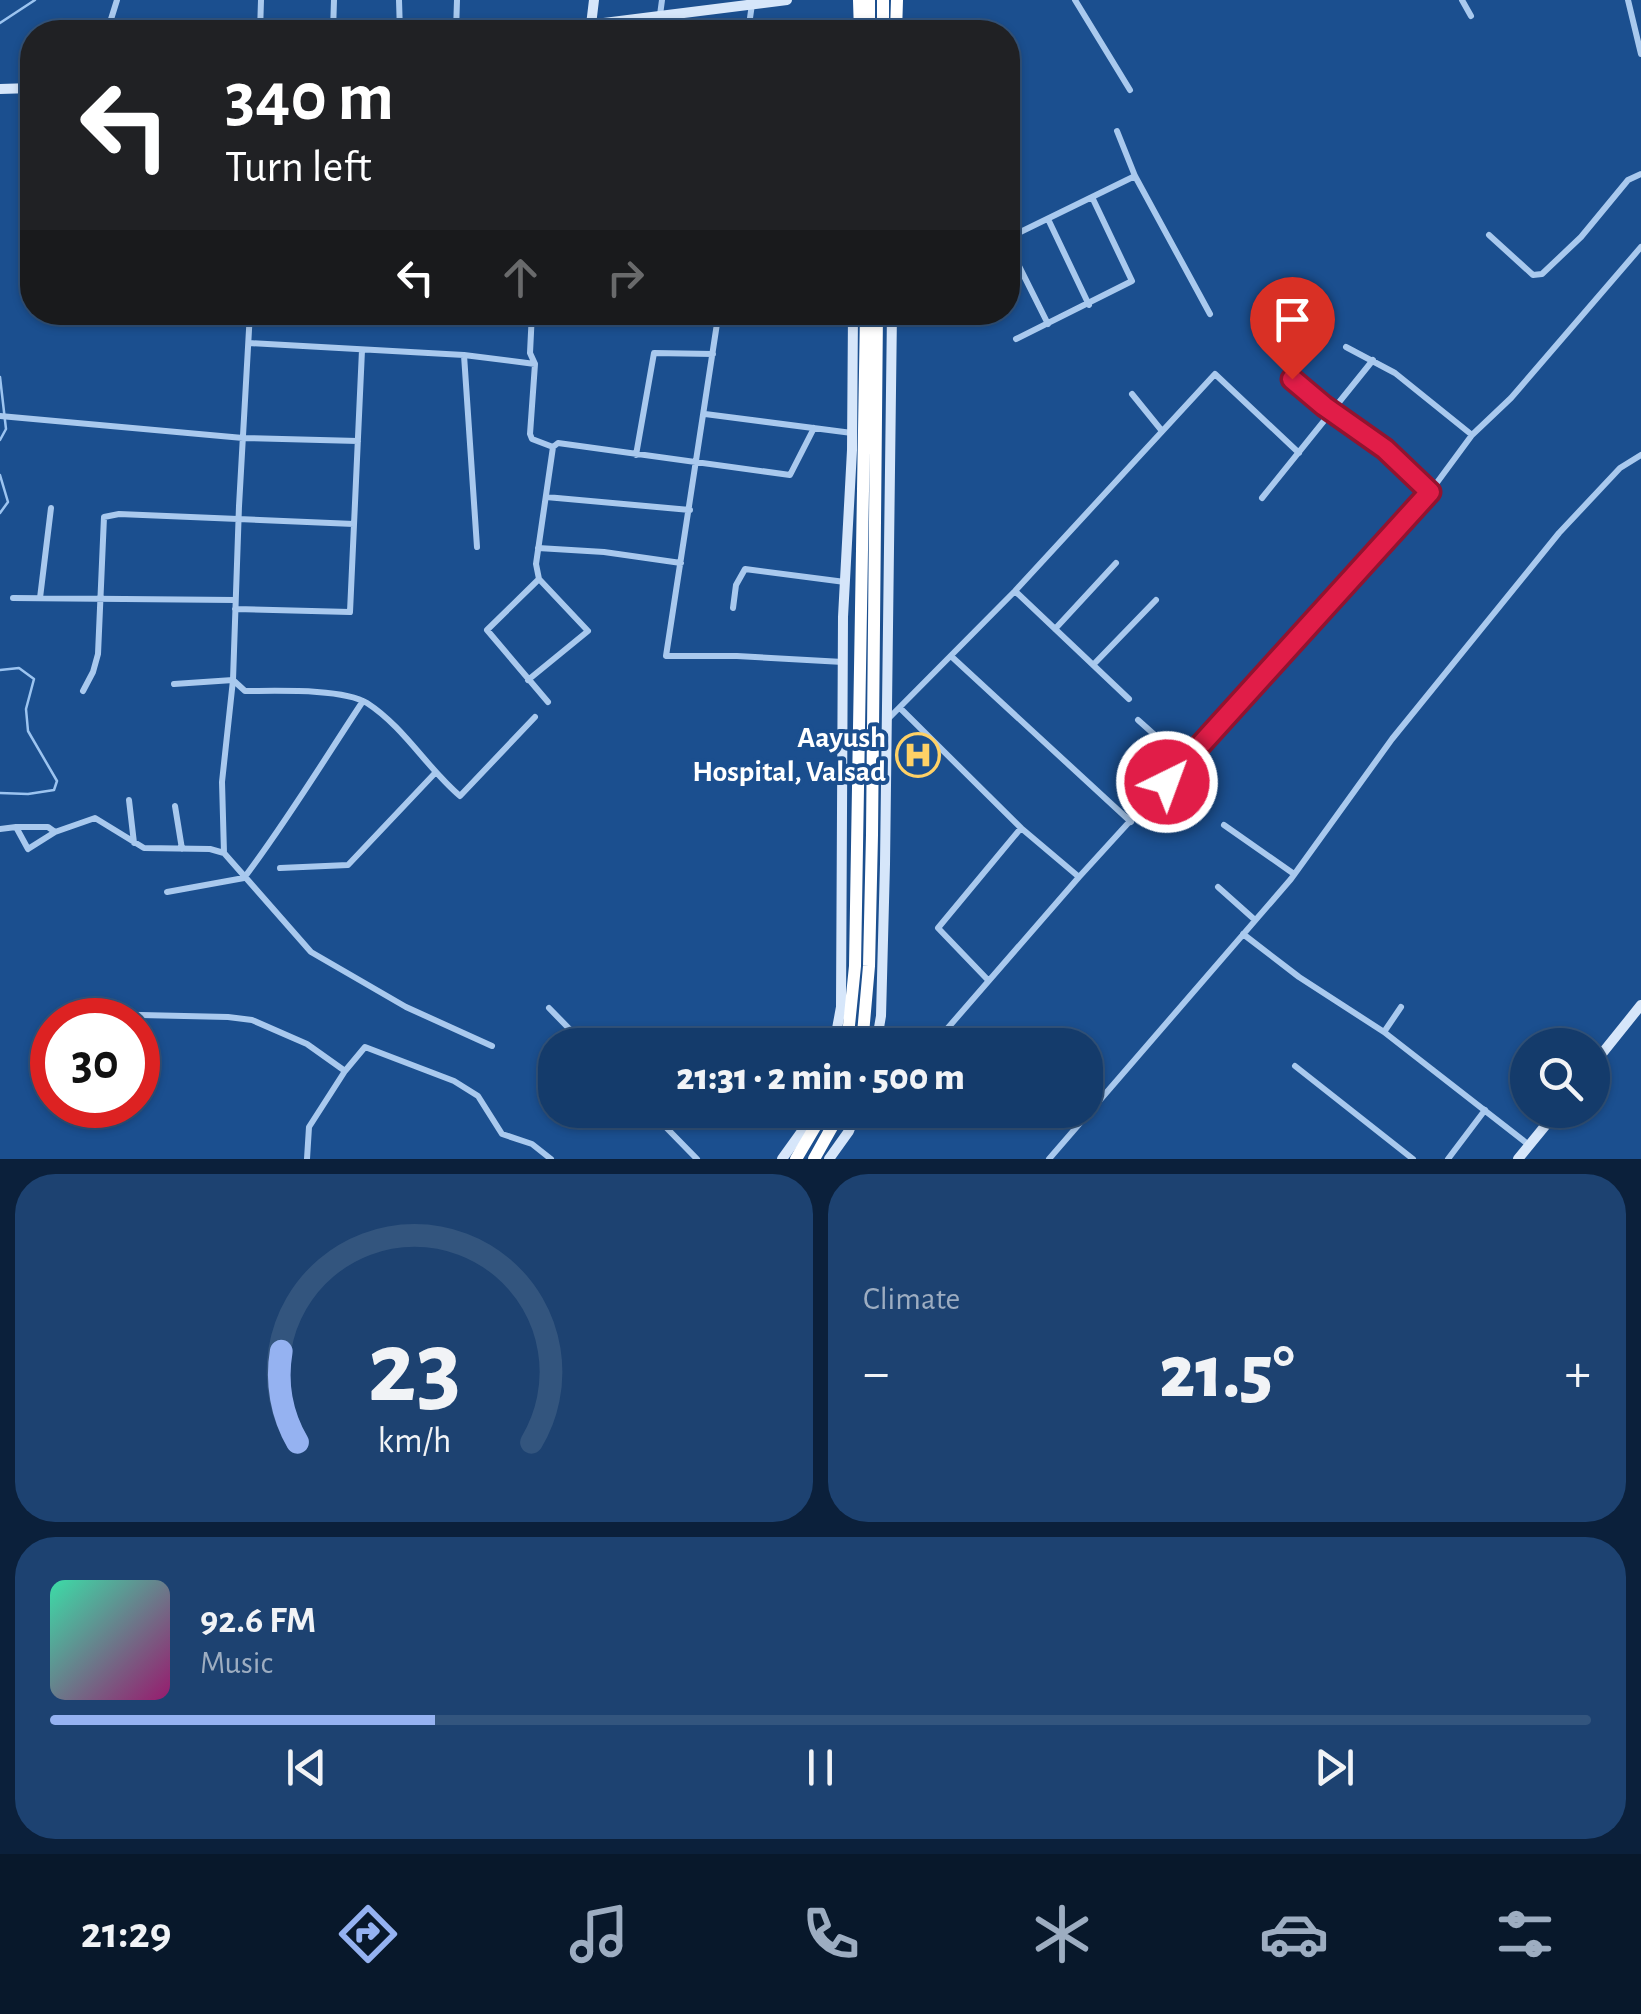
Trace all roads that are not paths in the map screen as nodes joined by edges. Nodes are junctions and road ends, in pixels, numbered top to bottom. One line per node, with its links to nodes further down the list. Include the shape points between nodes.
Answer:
1 (662, 0): 8 (street)
2 (786, 0): 6 (street)
3 (1075, 0): 13 (street)
4 (1462, 0): 9 (street)
5 (1628, 0): 12 (street)
6 (767, 1): 7 (street)
7 (752, 4): 8 (street); 11 (street)
8 (660, 16): 10 (street)
9 (1471, 16)
10 (637, 20)
11 (750, 20)
12 (1641, 54)
13 (1130, 90)
14 (1116, 131): 16 (street)
15 (1641, 174): 20 (street, via 1628,180 1542,274 1533,275)
16 (1135, 176): 17 (street); 24 (street)
17 (1092, 197): 18 (street); 23 (street, via 1132,281)
18 (1048, 219): 19 (street); 23 (street)
19 (1020, 234)
20 (1488, 235)
21 (1641, 248): 49 (street)
22 (1020, 266): 25 (street)
23 (1090, 305): 25 (street)
24 (1210, 314)
25 (1048, 324): 33 (street)
26 (250, 325): 34 (street)
27 (531, 325): 40 (street)
28 (717, 325): 37 (street)
29 (853, 325): 48 (street)
30 (866, 325): 69 (highway)
31 (877, 325): 123 (highway)
32 (892, 325): 93 (street)
33 (1016, 339)
34 (249, 343): 36 (street); 50 (street)
35 (1346, 347): 39 (street)
36 (362, 350): 38 (street); 51 (street)
37 (713, 354): 44 (street); 54 (street, via 654,353)
38 (464, 355): 40 (street); 64 (street)
39 (1373, 360): 43 (street); 49 (street)
40 (534, 364): 52 (street, via 530,434)
41 (1292, 379): 43 (street)
42 (1132, 394): 47 (street)
43 (1333, 412): 53 (street); 57 (street)
44 (705, 414): 46 (street); 56 (street)
45 (0, 416): 50 (street)
46 (814, 428): 48 (street); 56 (street, via 790,475)
47 (1162, 431): 53 (street, via 1214,374); 72 (street)
48 (852, 432): 68 (street)
49 (1472, 436): 57 (street)
50 (243, 438): 51 (street); 62 (street)
51 (358, 442): 63 (street)
52 (553, 447): 54 (street); 58 (street)
53 (1300, 453): 59 (street)
54 (636, 455): 56 (street)
55 (1641, 456): 108 (street, via 1620,468 1505,597)
56 (697, 465): 61 (street)
57 (1430, 492): 94 (street)
58 (546, 497): 61 (street); 65 (street)
59 (1262, 498)
60 (51, 508): 74 (street)
61 (690, 510): 66 (street)
62 (238, 517): 63 (street); 75 (street, via 104,517); 77 (street)
63 (354, 524): 77 (street, via 350,612)
64 (478, 547)
65 (538, 548): 66 (street); 70 (street)
66 (681, 563): 81 (street, via 666,656)
67 (1116, 563): 79 (street)
68 (846, 564): 69 (street); 71 (street)
69 (862, 566): 122 (highway)
70 (539, 579): 84 (street, via 487,630); 84 (street, via 588,631)
71 (845, 582): 78 (street, via 745,570); 81 (street)
72 (1015, 591): 79 (street); 80 (street)
73 (12, 598): 74 (street)
74 (40, 598): 75 (street)
75 (98, 599): 77 (street); 86 (street, via 98,654)
76 (1156, 600): 82 (street)
77 (235, 604): 83 (street)
78 (733, 608)
79 (1055, 629): 82 (street)
80 (952, 657): 90 (street); 98 (street)
81 (843, 662): 121 (street)
82 (1093, 665): 87 (street)
83 (233, 680): 85 (street); 88 (street, via 245,692 299,690); 106 (street, via 222,782)
84 (528, 680): 89 (street)
85 (174, 684)
86 (83, 690)
87 (1129, 699)
88 (364, 701): 95 (street); 110 (street)
89 (548, 702)
90 (901, 709): 93 (street); 102 (street)
91 (535, 717): 95 (street, via 460,796)
92 (1138, 720): 94 (street)
93 (886, 721): 124 (street)
94 (1185, 762): 98 (street)
95 (436, 772): 107 (street, via 348,866)
96 (129, 800): 104 (street)
97 (175, 806): 105 (street)
98 (1131, 822): 109 (street)
99 (1224, 824): 108 (street)
100 (16, 827): 101 (street); 103 (street); 103 (street, via 28,849)
101 (0, 828)
102 (1021, 828): 109 (street); 115 (street, via 938,928)
103 (55, 832): 104 (street, via 95,818)
104 (134, 844): 105 (street)
105 (182, 849): 106 (street)
106 (224, 852): 110 (street)
107 (280, 868)
108 (1294, 874): 113 (street)
109 (1079, 876): 115 (street)
110 (244, 878): 112 (street); 128 (street, via 312,952 406,1007)
111 (1218, 887): 113 (street)
112 (166, 892)
113 (1255, 920): 114 (street)
114 (1244, 934): 126 (street); 146 (street)
115 (987, 978): 125 (street)
116 (1641, 1005): 127 (street)
117 (1402, 1007): 126 (street)
118 (549, 1008): 120 (street)
119 (160, 1015): 130 (street, via 252,1020)
120 (568, 1028)
121 (836, 1028)
122 (849, 1028)
123 (864, 1028)
124 (880, 1028)
125 (947, 1028)
126 (1384, 1032): 131 (street)
127 (1610, 1044)
128 (492, 1046)
129 (1295, 1066): 147 (street)
130 (346, 1070): 139 (street, via 310,1127); 140 (street, via 365,1047 454,1081 478,1096 502,1134)
131 (1485, 1110): 138 (street); 148 (street)
132 (667, 1128): 141 (street)
133 (804, 1128): 142 (street)
134 (819, 1128): 143 (highway)
135 (825, 1128): 144 (highway)
136 (848, 1128): 145 (street)
137 (1544, 1128): 138 (street)
138 (1530, 1145): 149 (street)
139 (306, 1159)
140 (551, 1159)
141 (697, 1159)
142 (782, 1159)
143 (796, 1159)
144 (814, 1159)
145 (829, 1159)
146 (1049, 1159)
147 (1413, 1159)
148 (1448, 1159)
149 (1518, 1159)

